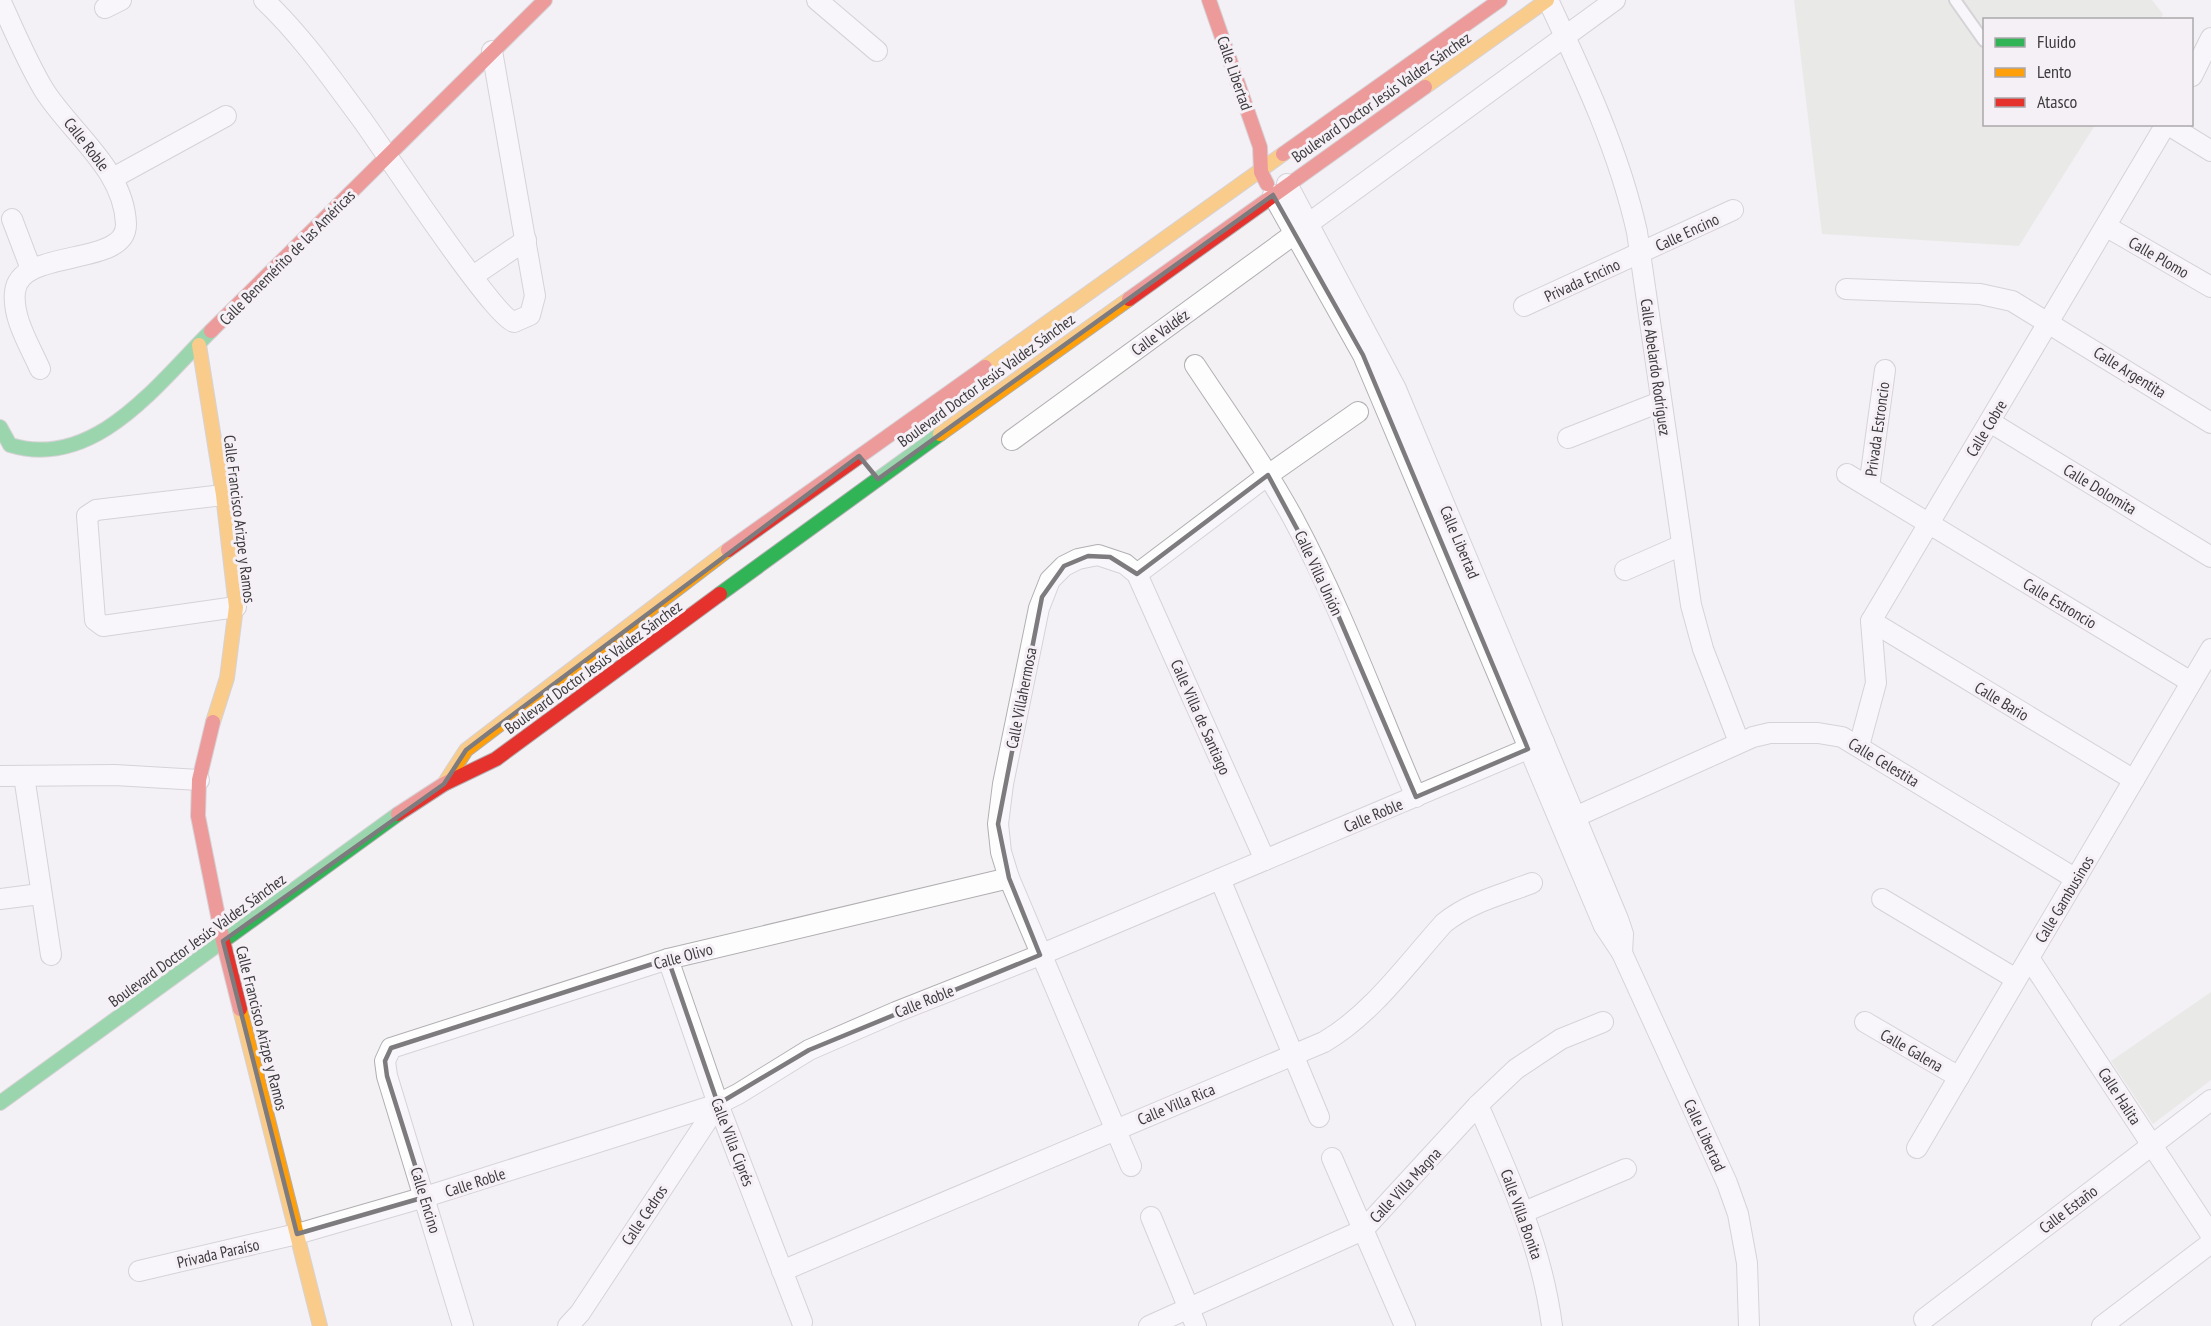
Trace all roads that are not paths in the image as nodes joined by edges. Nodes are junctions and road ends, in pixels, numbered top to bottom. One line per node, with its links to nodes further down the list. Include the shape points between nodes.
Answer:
1 (0, 0): 25 (street, Calle Roble, via 46,92)
2 (264, 0): 22 (street, via 299,36)
3 (545, 0): 14 (main road, Calle Benemérito de las Américas)
4 (817, 0): 15 (street)
5 (1209, 0): 20 (main road, Calle Libertad)
6 (1500, 0): 10 (main road, Boulevard Doctor Jesús Valdez Sánchez)
7 (1547, 0): 11 (street, Calle Abelardo Rodríguez); 26 (main road, Boulevard Doctor Jesús Valdez Sánchez)
8 (1616, 0): 11 (street, Calle Valdéz)
9 (1955, 0): 13 (lane)
10 (1482, 6): 23 (main road, Boulevard Doctor Jesús Valdez Sánchez)
11 (1565, 38): 30 (street, Calle Valdéz); 32 (street, Calle Abelardo Rodríguez, via 1621,171)
12 (2211, 38): 16 (street)
13 (1983, 40)
14 (492, 51): 22 (main road, Calle Benemérito de las Américas); 31 (street)
15 (877, 51)
16 (2193, 74)
17 (226, 116): 25 (street)
18 (2166, 126): 29 (street, Calle Cobre)
19 (2170, 126): 21 (street)
20 (1260, 147): 23 (main road, Calle Libertad); 24 (main road, Calle Libertad)
21 (2211, 151)
22 (388, 157): 34 (street); 39 (main road, Calle Benemérito de las Américas)
23 (1275, 162): 24 (main road, Boulevard Doctor Jesús Valdez Sánchez); 26 (main road, Calle Libertad)
24 (1261, 172): 26 (main road, Calle Libertad); 51 (main road, Boulevard Doctor Jesús Valdez Sánchez)
25 (113, 178): 33 (street, Calle Roble, via 126,222 122,237 111,247)
26 (1280, 189): 30 (street, Calle Libertad); 54 (main road, Boulevard Doctor Jesús Valdez Sánchez)
27 (1734, 210): 32 (street, Calle Encino)
28 (12, 219): 33 (street)
29 (2107, 227): 35 (street, Calle Plomo); 38 (street, Calle Cobre)
30 (1301, 230): 49 (street, Calle Valdéz); 68 (street, Calle Libertad, via 1351,315 1382,398)
31 (526, 240): 34 (street); 34 (street, via 535,304 525,319 514,322 505,318)
32 (1640, 254): 37 (street, Privada Encino); 43 (street, Calle Abelardo Rodríguez)
33 (31, 269): 41 (street, via 21,278 14,294 20,323)
34 (473, 276)
35 (2211, 286)
36 (1846, 289): 38 (street, Calle Argentita, via 1998,296)
37 (1524, 306)
38 (2049, 322): 45 (street, Calle Cobre); 46 (street, Calle Argentita)
39 (199, 345): 50 (main road, Calle Benemérito de las Américas, via 128,413 89,440 47,451); 56 (main road, Calle Francisco Arizpe y Ramos)
40 (1195, 365): 53 (street, Calle Villa Unión)
41 (40, 369)
42 (1885, 370): 55 (street, Privada Estroncio)
43 (1660, 402): 48 (street); 58 (street, Calle Abelardo Rodríguez)
44 (1358, 412): 53 (street)
45 (1990, 422): 57 (street, Calle Cobre); 59 (street, Calle Dolomita)
46 (2211, 423)
47 (0, 427): 50 (main road)
48 (1569, 438)
49 (1012, 440)
50 (5, 449)
51 (859, 456): 54 (main road); 73 (main road, Boulevard Doctor Jesús Valdez Sánchez, via 733,546 490,731 466,750)
52 (1847, 474): 55 (street, Privada Estroncio)
53 (1268, 475): 61 (street); 74 (street, Calle Villa Unión, via 1317,566)
54 (878, 479): 73 (main road, Boulevard Doctor Jesús Valdez Sánchez, via 496,759)
55 (1869, 487): 57 (street, Privada Estroncio)
56 (223, 495): 62 (main road, Calle Francisco Arizpe y Ramos); 62 (street, via 96,510 87,516 95,620 103,626)
57 (1929, 523): 63 (street, Calle Cobre); 65 (street, Calle Estroncio)
58 (1682, 545): 60 (street); 66 (street, Calle Abelardo Rodríguez, via 1697,629)
59 (2211, 557)
60 (1625, 570)
61 (1137, 574): 76 (street, Calle Villa de Santiago); 77 (street, Calle Villahermosa, via 1110,557 1088,555 1064,566 1050,580 1042,597 998,824)
62 (236, 607): 71 (main road, Calle Francisco Arizpe y Ramos, via 227,678)
63 (1871, 621): 67 (street, via 1876,683); 72 (street, Calle Bario)
64 (2211, 649): 65 (street, Calle Gambusinos)
65 (2192, 682): 72 (street, Calle Gambusinos)
66 (1739, 742): 67 (street, Calle Celestita, via 1770,733); 75 (street, Calle Celestita)
67 (1850, 742): 79 (street, Calle Celestita)
68 (1536, 746): 74 (street, Calle Roble); 75 (street, Calle Libertad); 85 (street, Calle Libertad, via 1604,926)
69 (0, 776): 70 (street)
70 (24, 776): 71 (street, via 116,775); 81 (street)
71 (199, 780): 84 (main road, Calle Francisco Arizpe y Ramos, via 198,816)
72 (2134, 780): 79 (street, Calle Gambusinos)
73 (444, 784): 84 (main road, Boulevard Doctor Jesús Valdez Sánchez)
74 (1416, 797): 76 (street, Calle Roble)
75 (1575, 817): 85 (street, Calle Libertad, via 1618,919 1623,934)
76 (1265, 860): 78 (street, Calle Roble)
77 (1009, 878): 87 (street, Calle Villahermosa); 89 (street, Calle Olivo)
78 (1220, 879): 87 (street, Calle Roble); 93 (street)
79 (2076, 879): 88 (street, Calle Gambusinos)
80 (1532, 884): 93 (street, Calle Villa Rica, via 1456,913 1345,1030)
81 (40, 894): 83 (street); 86 (street)
82 (1882, 898): 90 (street)
83 (0, 899)
84 (223, 940): 97 (main road, Boulevard Doctor Jesús Valdez Sánchez); 111 (main road, Calle Francisco Arizpe y Ramos)
85 (1622, 953): 125 (street, Calle Libertad, via 1738,1214 1747,1263)
86 (51, 955)
87 (1040, 955): 98 (street, Calle Roble, via 809,1050); 101 (street, Calle Villahermosa)
88 (2029, 958): 90 (street, Calle Gambusinos); 102 (street, Calle Halita)
89 (669, 959): 94 (street, Calle Olivo, via 401,1043 386,1054); 98 (street, Calle Villa Ciprés)
90 (2016, 979): 95 (street, Calle Gambusinos)
91 (1603, 1022): 99 (street, Calle Villa Magna, via 1542,1050)
92 (1865, 1022): 95 (street, Calle Galena)
93 (1293, 1056): 100 (street); 101 (street, Calle Villa Rica)
94 (387, 1076): 107 (street, Calle Encino)
95 (1959, 1077): 103 (street, Calle Gambusinos)
96 (2211, 1100): 102 (street, Calle Estaño)
97 (0, 1103)
98 (718, 1104): 107 (street, Calle Roble); 115 (street, Calle Villa Ciprés); 121 (street, Calle Cedros)
99 (1478, 1105): 108 (street, Calle Villa Bonita); 110 (street, Calle Villa Magna)
100 (1319, 1117)
101 (1115, 1130): 105 (street, Calle Villahermosa); 115 (street, Calle Villa Rica)
102 (2152, 1145): 112 (street, Calle Halita); 117 (street, Calle Estaño)
103 (1917, 1148)
104 (1332, 1158): 110 (street)
105 (1131, 1166)
106 (1626, 1169): 108 (street)
107 (425, 1197): 111 (street, Calle Roble); 120 (street, Calle Encino)
108 (1524, 1212): 124 (street, Calle Villa Bonita, via 1545,1277)
109 (1151, 1217): 116 (street)
110 (1363, 1230): 116 (street, Calle Villa Magna); 123 (street)
111 (297, 1234): 114 (street, Privada Paraíso); 119 (main road, Calle Francisco Arizpe y Ramos)
112 (2211, 1235)
113 (2211, 1243): 126 (street)
114 (139, 1271)
115 (782, 1271): 118 (street, Calle Villa Ciprés)
116 (1192, 1318): 122 (street, Calle Villa Magna)
117 (1924, 1318)
118 (802, 1323)
119 (320, 1326)
120 (463, 1326)
121 (568, 1326)
122 (1149, 1326)
123 (1404, 1326)
124 (1552, 1326)
125 (1749, 1326)
126 (2102, 1326)

